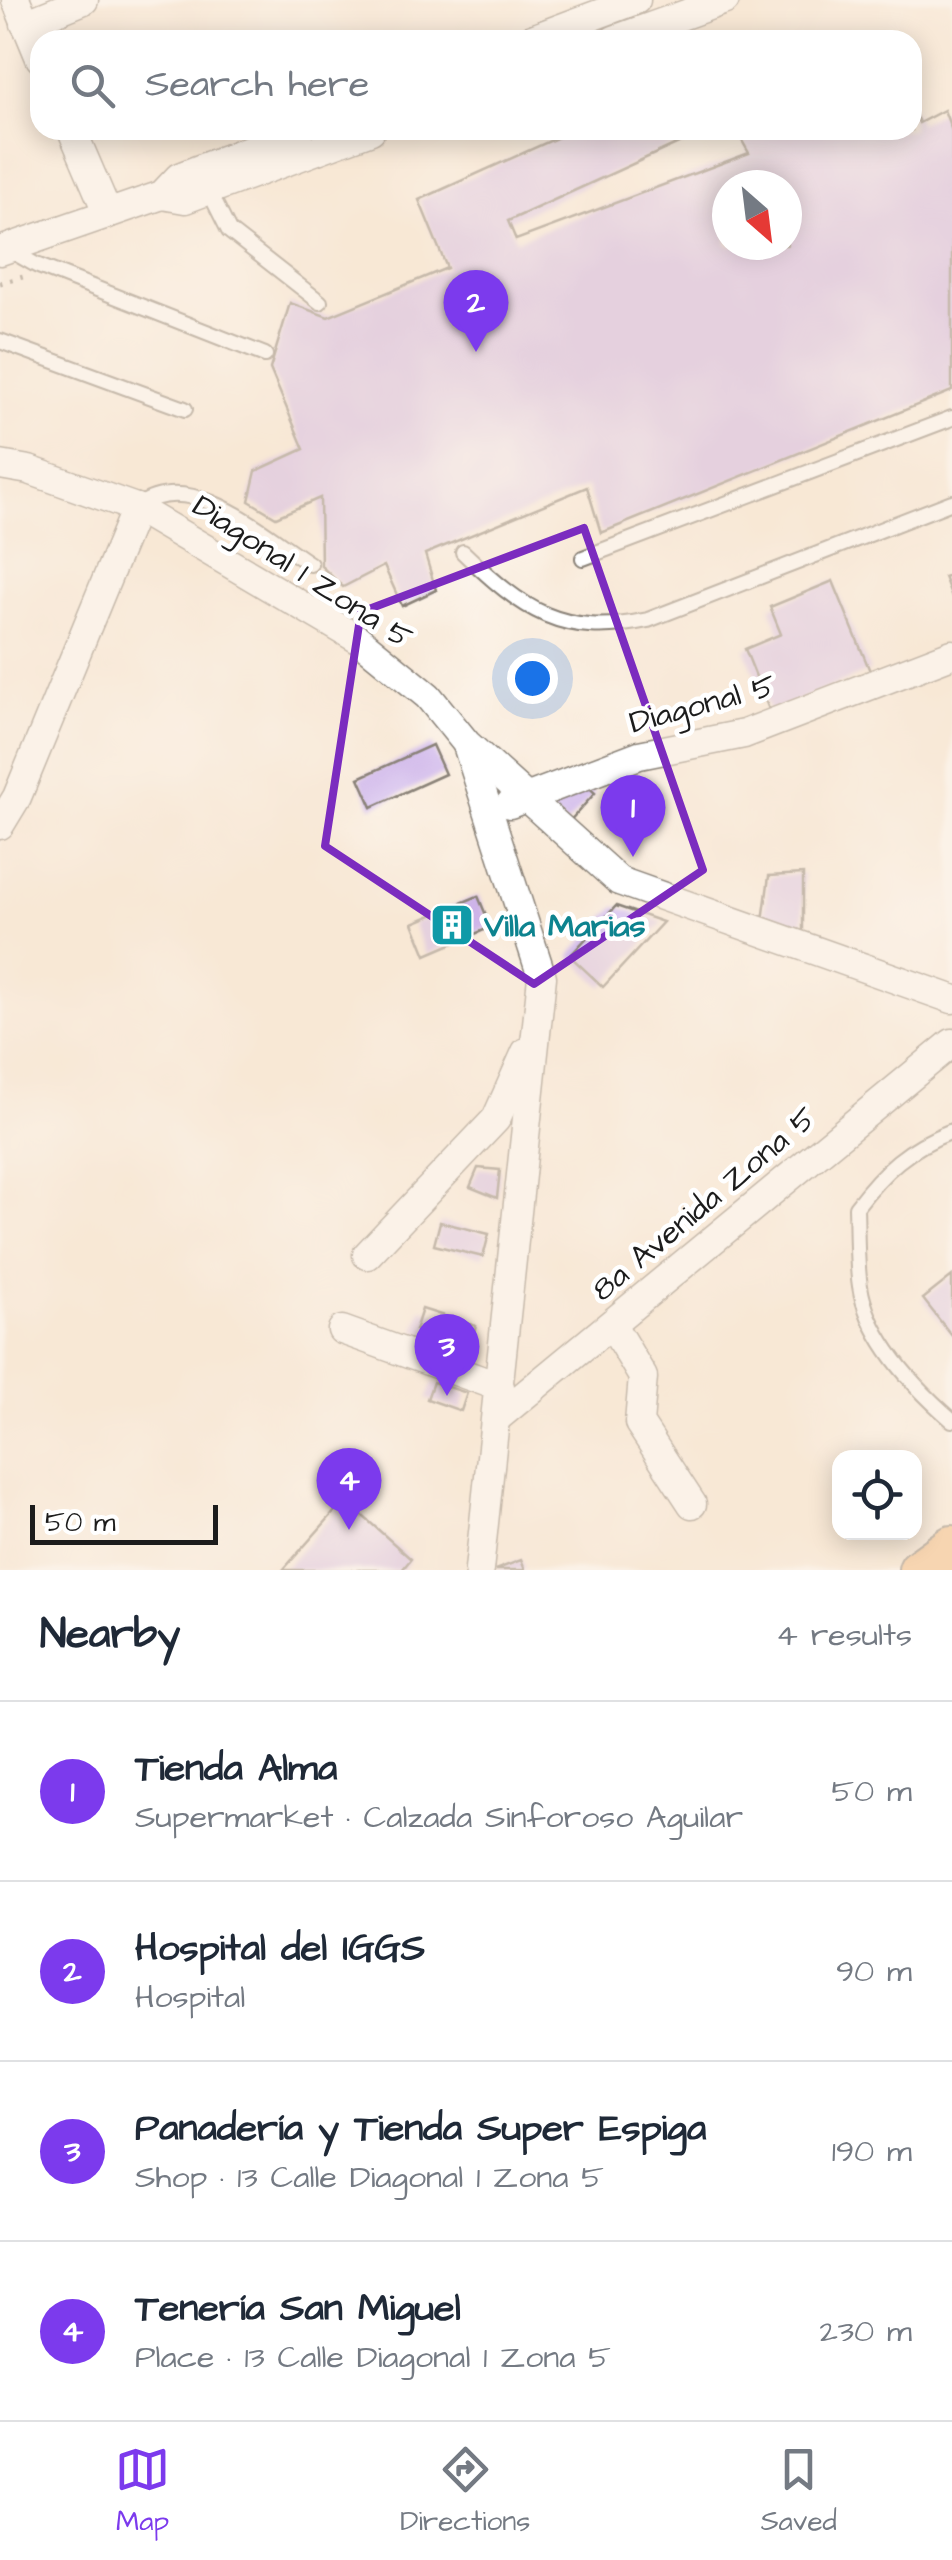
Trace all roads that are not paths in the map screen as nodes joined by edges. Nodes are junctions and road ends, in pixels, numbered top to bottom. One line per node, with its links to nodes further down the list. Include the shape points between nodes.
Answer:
1 (84, 0): 4 (street)
2 (636, 0): 5 (street)
3 (725, 0): 6 (street)
4 (20, 12): 7 (street)
5 (572, 21)
6 (642, 30)
7 (30, 35)
8 (76, 140): 13 (street)
9 (275, 140): 12 (street, via 179,178)
10 (345, 140): 11 (street)
11 (210, 190): 12 (street, via 185,199); 15 (lane, via 228,231)
12 (162, 196): 13 (street)
13 (108, 214): 14 (street)
14 (3, 248): 17 (lane)
15 (320, 302)
16 (0, 341): 18 (lane)
17 (265, 355)
18 (185, 409)
19 (952, 418): 24 (lane)
20 (0, 465): 22 (street, Diagonal 1 Zona 5)
21 (952, 502): 23 (lane, via 648,620 604,630 562,624 497,586)
22 (136, 508): 25 (lane, via 158,495 198,498); 27 (street, Diagonal 1 Zona 5, via 358,639 428,696); 30 (street)
23 (462, 552)
24 (583, 558)
25 (310, 564)
26 (952, 654): 28 (street, Diagonal 5, via 744,734 639,755)
27 (466, 744): 28 (street); 29 (street)
28 (525, 796): 29 (street, Diagonal 5); 31 (street, via 632,886)
29 (491, 817): 32 (street, via 542,977)
30 (0, 826)
31 (952, 1000)
32 (541, 1008): 35 (street, via 496,1119); 38 (street)
33 (952, 1043): 36 (street, 8a Avenida Zona 5)
34 (952, 1131): 40 (lane, via 887,1167 856,1208 860,1289 880,1338)
35 (367, 1255)
36 (612, 1325): 39 (street, 8a Avenida Zona 5); 41 (street, via 643,1378 639,1422)
37 (342, 1330): 38 (street)
38 (500, 1387): 39 (street)
39 (498, 1417): 44 (street)
40 (952, 1420)
41 (692, 1504)
42 (952, 1546): 45 (main road)
43 (952, 1554): 46 (main road)
44 (479, 1570)
45 (920, 1570)
46 (938, 1570)

